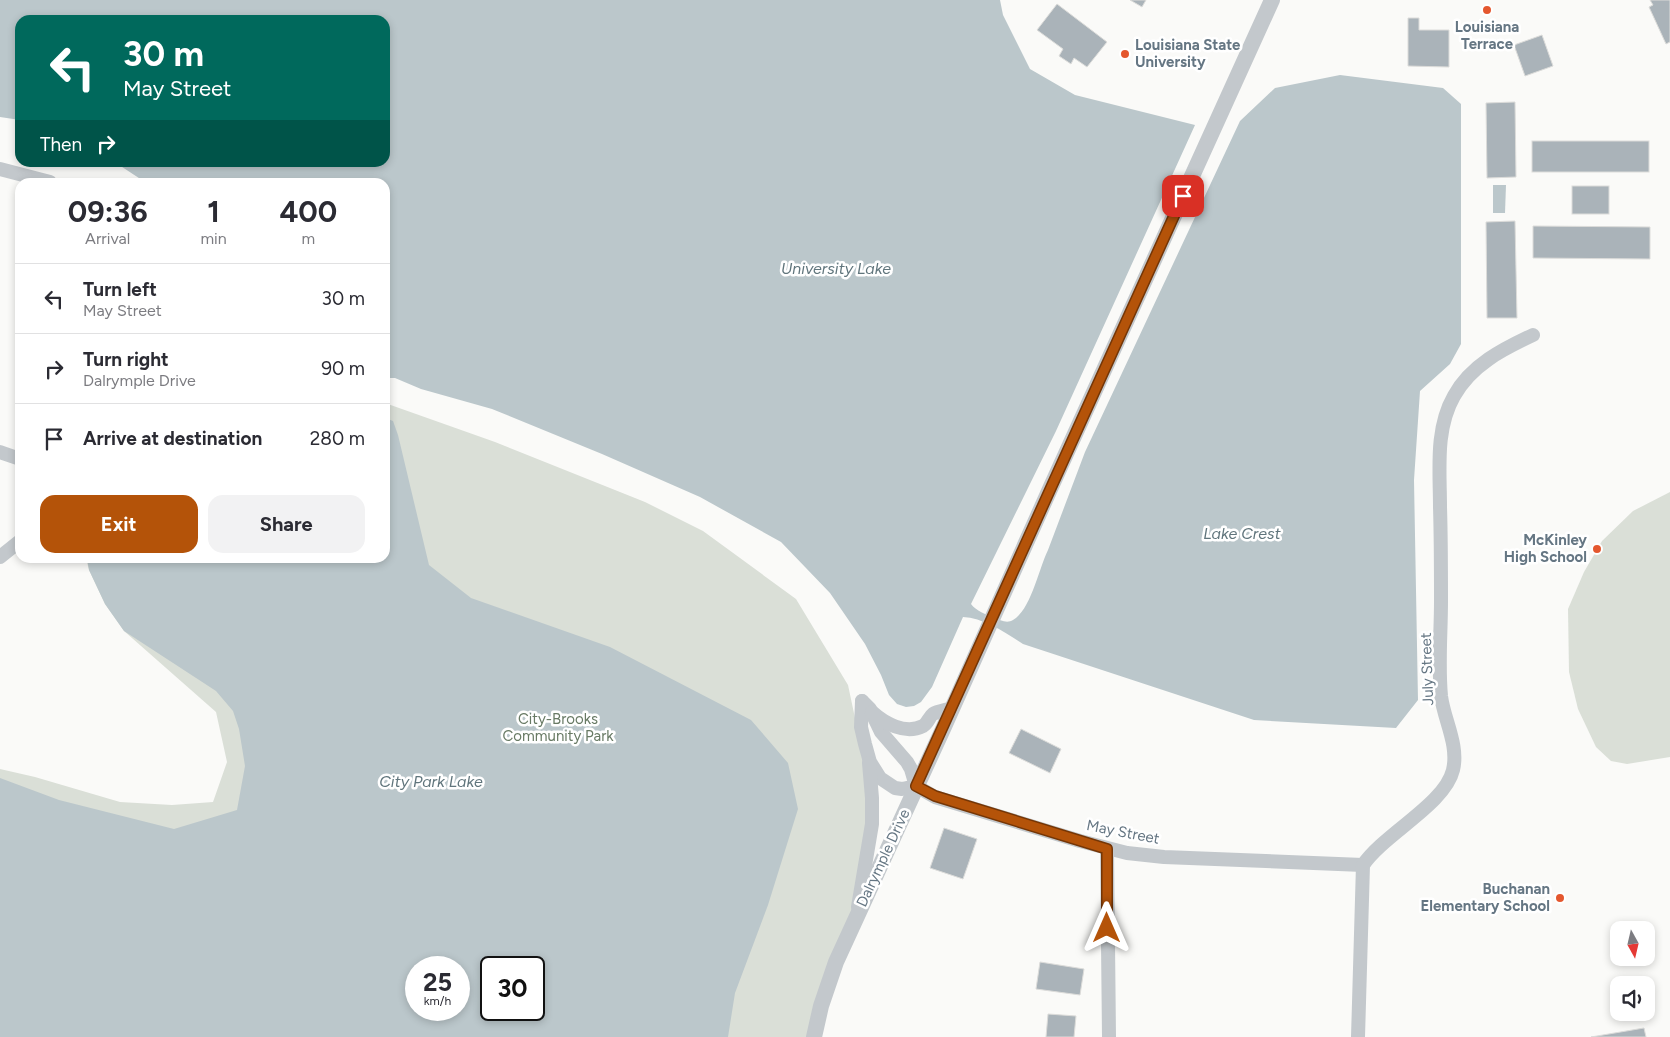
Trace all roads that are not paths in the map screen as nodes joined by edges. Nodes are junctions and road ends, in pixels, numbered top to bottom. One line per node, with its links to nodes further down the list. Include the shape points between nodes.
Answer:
1 (1272, 0): 9 (street, Dalrymple Drive)
2 (0, 169): 3 (street)
3 (35, 178)
4 (1534, 335): 14 (street, July Street, via 1486,360 1461,385 1448,409 1440,445 1440,684 1454,768 1436,798 1376,849)
5 (0, 452): 6 (street)
6 (15, 457)
7 (15, 545): 8 (street)
8 (0, 557)
9 (952, 708): 10 (street, via 933,714 921,727 909,729 887,723); 12 (street, Dalrymple Drive)
10 (870, 710): 11 (street, May Street, via 862,701 861,727); 12 (street, via 881,732 911,769)
11 (868, 752): 12 (street, May Street, via 875,770 888,785 902,789); 15 (street, via 872,824)
12 (916, 786): 13 (street, May Street, via 935,796); 15 (street, Dalrymple Drive)
13 (1107, 849): 14 (street, May Street, via 1164,857); 17 (street)
14 (1363, 865): 18 (street)
15 (858, 913): 16 (street, Dalrymple Drive, via 829,981)
16 (814, 1037)
17 (1109, 1037)
18 (1358, 1037)

